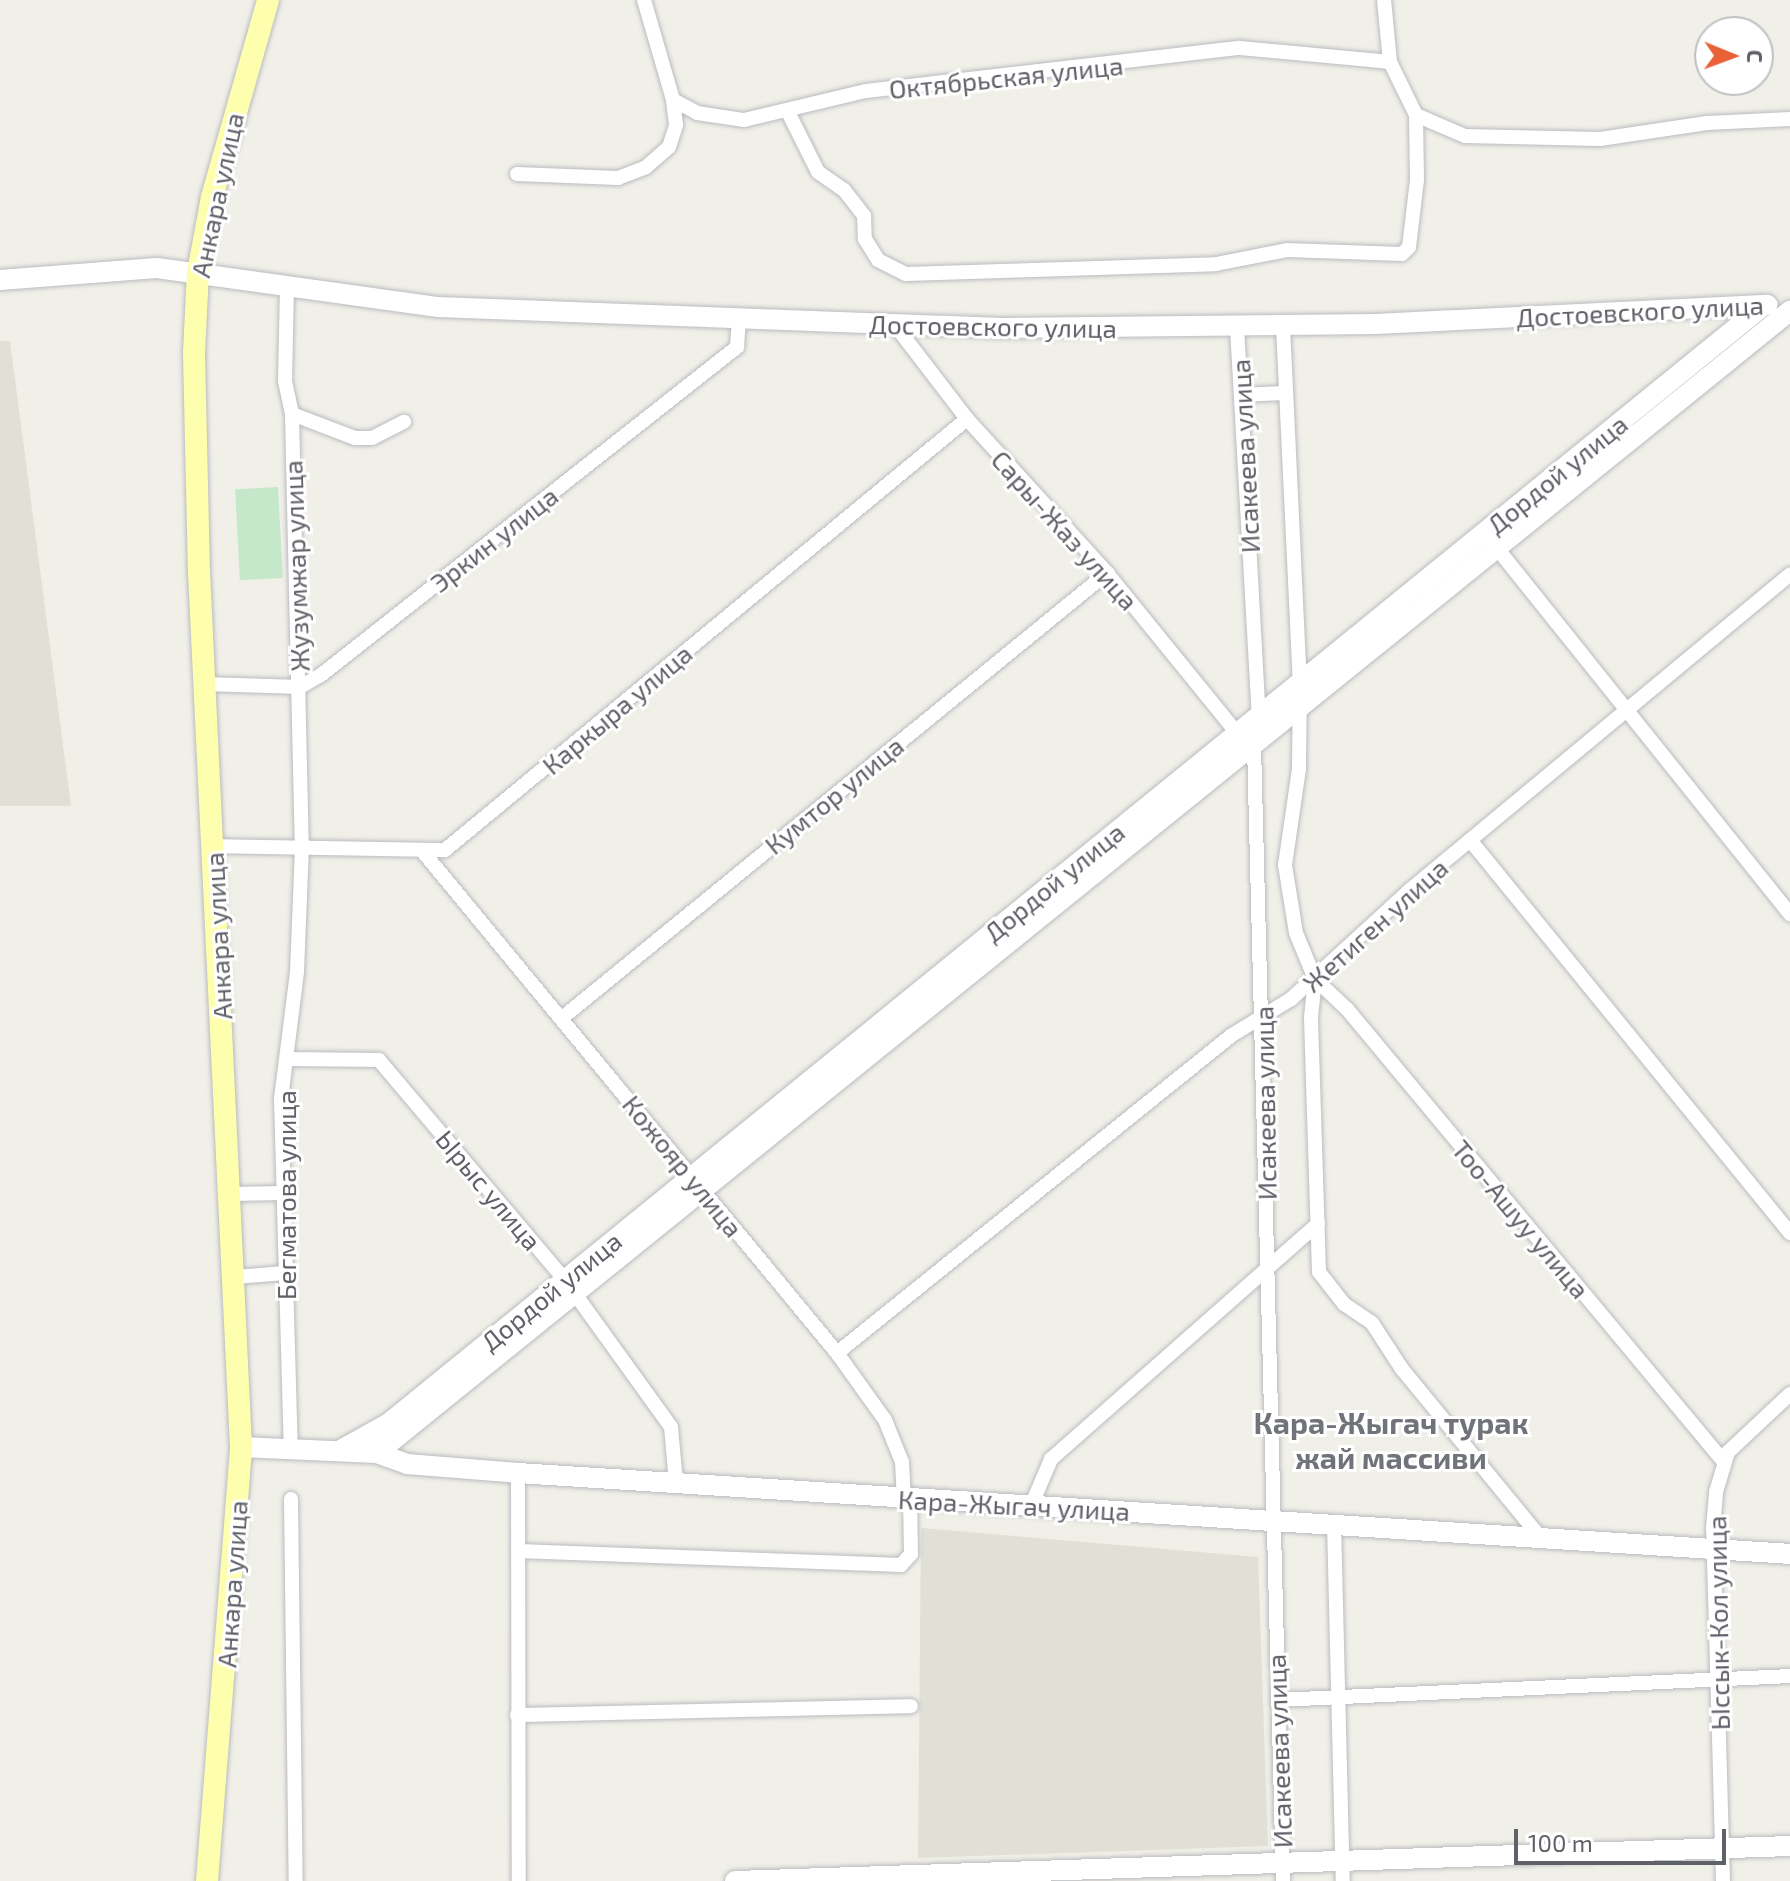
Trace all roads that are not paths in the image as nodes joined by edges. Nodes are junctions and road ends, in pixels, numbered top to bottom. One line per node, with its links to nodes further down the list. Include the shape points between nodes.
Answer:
1 (268, 0): 10 (main road, Анкара улица, via 225,141)
2 (644, 0): 5 (street)
3 (1384, 0): 4 (street)
4 (1390, 62): 6 (street, Октябрьская улица, via 1240,48 866,91); 7 (street)
5 (673, 100): 6 (street, Октябрьская улица, via 697,113 744,120); 9 (street, via 676,125 669,147 646,167 618,178)
6 (788, 112): 7 (street, via 818,172 844,190 864,216 865,239 878,260 906,274 939,275 1216,264 1287,250 1402,254 1409,247 1417,180)
7 (1416, 115): 8 (street, via 1465,136 1600,139 1707,123)
8 (1790, 119)
9 (517, 174)
10 (198, 272): 11 (street, Достоевского улица, via 97,269); 12 (street, Достоевского улица); 32 (main road, Анкара улица, via 194,413)
11 (0, 280)
12 (287, 286): 17 (street, Достоевского улица, via 438,307); 25 (street, Жузумжар улица, via 285,381)
13 (1790, 304): 14 (street, Достоевского улица)
14 (1764, 305): 15 (street, Достоевского улица); 21 (street); 22 (street, Дордой улица)
15 (1713, 307): 19 (street, Достоевского улица); 22 (street, via 1729,322)
16 (1790, 311): 21 (street, Дордой улица)
17 (739, 318): 18 (street, Достоевского улица); 33 (street, Эркин улица, via 737,347)
18 (895, 325): 20 (street, Достоевского улица); 26 (street, Сары-Жаз улица)
19 (1283, 326): 20 (street, Достоевского улица); 23 (street, Исакеева улица)
20 (1237, 327): 24 (street, Исакеева улица)
21 (1765, 332): 28 (street, Дордой улица)
22 (1727, 338): 28 (street, Дордой улица)
23 (1283, 393): 24 (street); 31 (street, Исакеева улица)
24 (1242, 395): 36 (street, Исакеева улица)
25 (292, 414): 27 (street, via 355,438 372,438); 33 (street, Жузумжар улица)
26 (967, 419): 29 (street, Сары-Жаз улица); 41 (street, Каркыра улица, via 445,850)
27 (404, 422)
28 (1490, 540): 31 (street, Дордой улица); 34 (street, Дордой улица); 35 (street)
29 (1107, 573): 37 (street, Сары-Жаз улица); 45 (street, Кумтор улица)
30 (1787, 581): 35 (street, Жетиген улица)
31 (1300, 683): 34 (street, Исакеева улица); 36 (street, Дордой улица)
32 (205, 684): 33 (street); 39 (main road, Анкара улица)
33 (300, 687): 40 (street, Жузумжар улица)
34 (1300, 708): 37 (street, Дордой улица); 43 (street, Исакеева улица, via 1299,769 1285,865 1296,933)
35 (1629, 711): 38 (street, Жетиген улица); 42 (street)
36 (1259, 717): 37 (street, Дордой улица)
37 (1246, 739): 44 (street, Исакеева улица); 47 (street, Дордой улица)
38 (1470, 840): 43 (street, Жетиген улица, via 1333,956); 51 (street)
39 (213, 846): 40 (street, Каркыра улица); 49 (main road, Анкара улица)
40 (302, 847): 41 (street, Каркыра улица); 46 (street, Бегматова улица)
41 (424, 853): 45 (street, Кожояр улица)
42 (1790, 914)
43 (1315, 979): 44 (street, Жетиген улица); 50 (street, Исакеева улица, via 1311,1018); 64 (street, Тоо-Ашуу улица, via 1347,1009)
44 (1264, 1015): 52 (street, Исакеева улица); 56 (street, Жетиген улица, via 1232,1035)
45 (562, 1018): 47 (street, Кожояр улица)
46 (289, 1059): 48 (street, Бегматова улица, via 281,1098); 55 (street, Ырыс улица, via 379,1060)
47 (697, 1185): 55 (street, Дордой улица); 56 (street, Кожояр улица)
48 (283, 1193): 49 (street); 53 (street, Бегматова улица)
49 (231, 1194): 54 (main road, Анкара улица)
50 (1318, 1224): 52 (street); 72 (street, Исакеева улица, via 1319,1272 1329,1289 1387,1342 1402,1369)
51 (1790, 1233)
52 (1269, 1271): 69 (street, via 1051,1459); 70 (street, Исакеева улица)
53 (285, 1273): 54 (street); 60 (street, Бегматова улица)
54 (235, 1277): 59 (main road, Анкара улица)
55 (571, 1287): 58 (street, Дордой улица); 61 (street, Дордой улица, via 389,1423); 66 (street, Ырыс улица, via 671,1427)
56 (837, 1353): 67 (street, Кожояр улица, via 885,1420 902,1462)
57 (1790, 1394): 64 (street, Ыссык-Кол улица, via 1740,1438)
58 (399, 1439): 62 (street, Дордой улица); 63 (street)
59 (241, 1447): 60 (street, Кара-Жыгач улица); 88 (main road, Анкара улица)
60 (291, 1448): 61 (street, Кара-Жыгач улица)
61 (339, 1451): 62 (street, Кара-Жыгач улица)
62 (377, 1453): 63 (street, Кара-Жыгач улица)
63 (398, 1461): 65 (street, Кара-Жыгач улица)
64 (1724, 1462): 73 (street, Ыссык-Кол улица, via 1714,1516)
65 (518, 1473): 66 (street, Кара-Жыгач улица); 74 (street)
66 (676, 1483): 67 (street, Кара-Жыгач улица)
67 (907, 1498): 69 (street, Кара-Жыгач улица); 74 (street, Кожояр улица, via 911,1554 901,1565)
68 (291, 1499): 89 (street)
69 (1031, 1506): 70 (street, Кара-Жыгач улица)
70 (1271, 1520): 71 (street, Кара-Жыгач улица); 79 (street, Исакеева улица)
71 (1334, 1523): 72 (street, Кара-Жыгач улица); 78 (street)
72 (1540, 1537): 73 (street, Кара-Жыгач улица)
73 (1715, 1549): 75 (street, Кара-Жыгач улица); 77 (street, Ыссык-Кол улица)
74 (518, 1551): 81 (street)
75 (1790, 1554)
76 (1790, 1676): 77 (street)
77 (1719, 1678): 78 (street); 83 (street, Ыссык-Кол улица)
78 (1340, 1696): 79 (street); 84 (street)
79 (1278, 1700): 85 (street, Исакеева улица)
80 (911, 1706): 81 (street)
81 (517, 1715): 90 (street)
82 (1790, 1846): 83 (street)
83 (1722, 1848): 84 (street); 92 (street, Ыссык-Кол улица)
84 (1343, 1871): 85 (street)
85 (1282, 1872): 86 (street)
86 (1121, 1874): 87 (street)
87 (906, 1878): 91 (street)
88 (207, 1881)
89 (296, 1881)
90 (519, 1881)
91 (735, 1881)
92 (1723, 1881)

